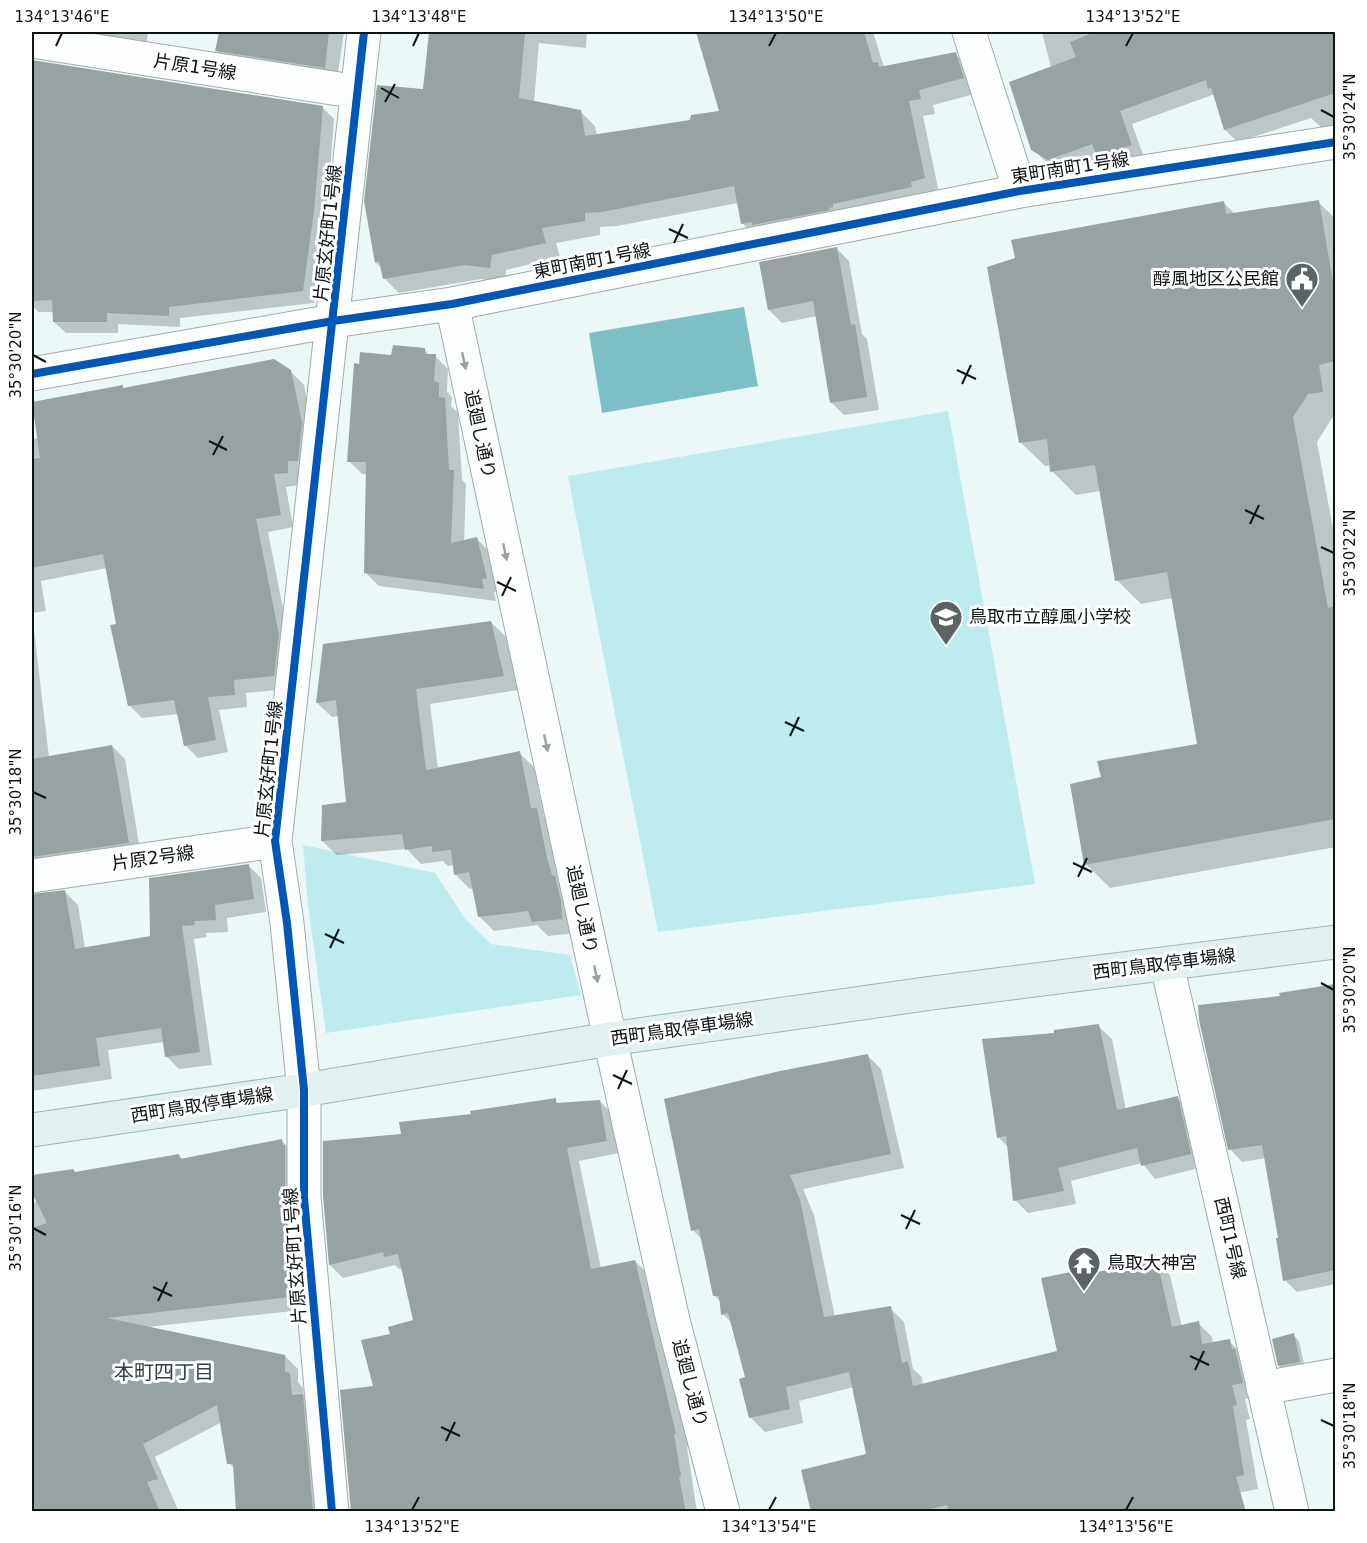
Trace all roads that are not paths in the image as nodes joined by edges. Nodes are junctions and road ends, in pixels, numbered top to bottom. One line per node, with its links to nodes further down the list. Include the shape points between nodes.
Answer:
1 (364, 32): 4 (street, 片原玄好町1号線)
2 (969, 32): 6 (street)
3 (32, 41): 4 (street, 片原1号線)
4 (358, 92): 8 (street, 片原玄好町1号線)
5 (1335, 142): 6 (street, 東町南町1号線)
6 (1020, 191): 7 (street, 東町南町1号線)
7 (452, 304): 8 (street, 東町南町1号線); 14 (street, 追廻し通り, one-way to 14)
8 (333, 321): 9 (street, 東町南町1号線); 10 (street, 片原玄好町1号線)
9 (32, 374)
10 (275, 841): 11 (street, 片原2号線); 15 (street, 片原玄好町1号線)
11 (32, 876)
12 (1335, 942): 13 (main road, 西町鳥取停車場線)
13 (1167, 965): 14 (main road, 西町鳥取停車場線, via 932,993); 18 (street, 西町1号線)
14 (610, 1039): 15 (main road, 西町鳥取停車場線); 20 (street, 追廻し通り, via 673,1320)
15 (304, 1090): 16 (main road, 西町鳥取停車場線); 19 (street, 片原玄好町1号線, via 304,1197)
16 (32, 1130)
17 (1335, 1375): 18 (street)
18 (1263, 1388): 21 (street, 西町1号線)
19 (332, 1512)
20 (723, 1512)
21 (1292, 1512)

